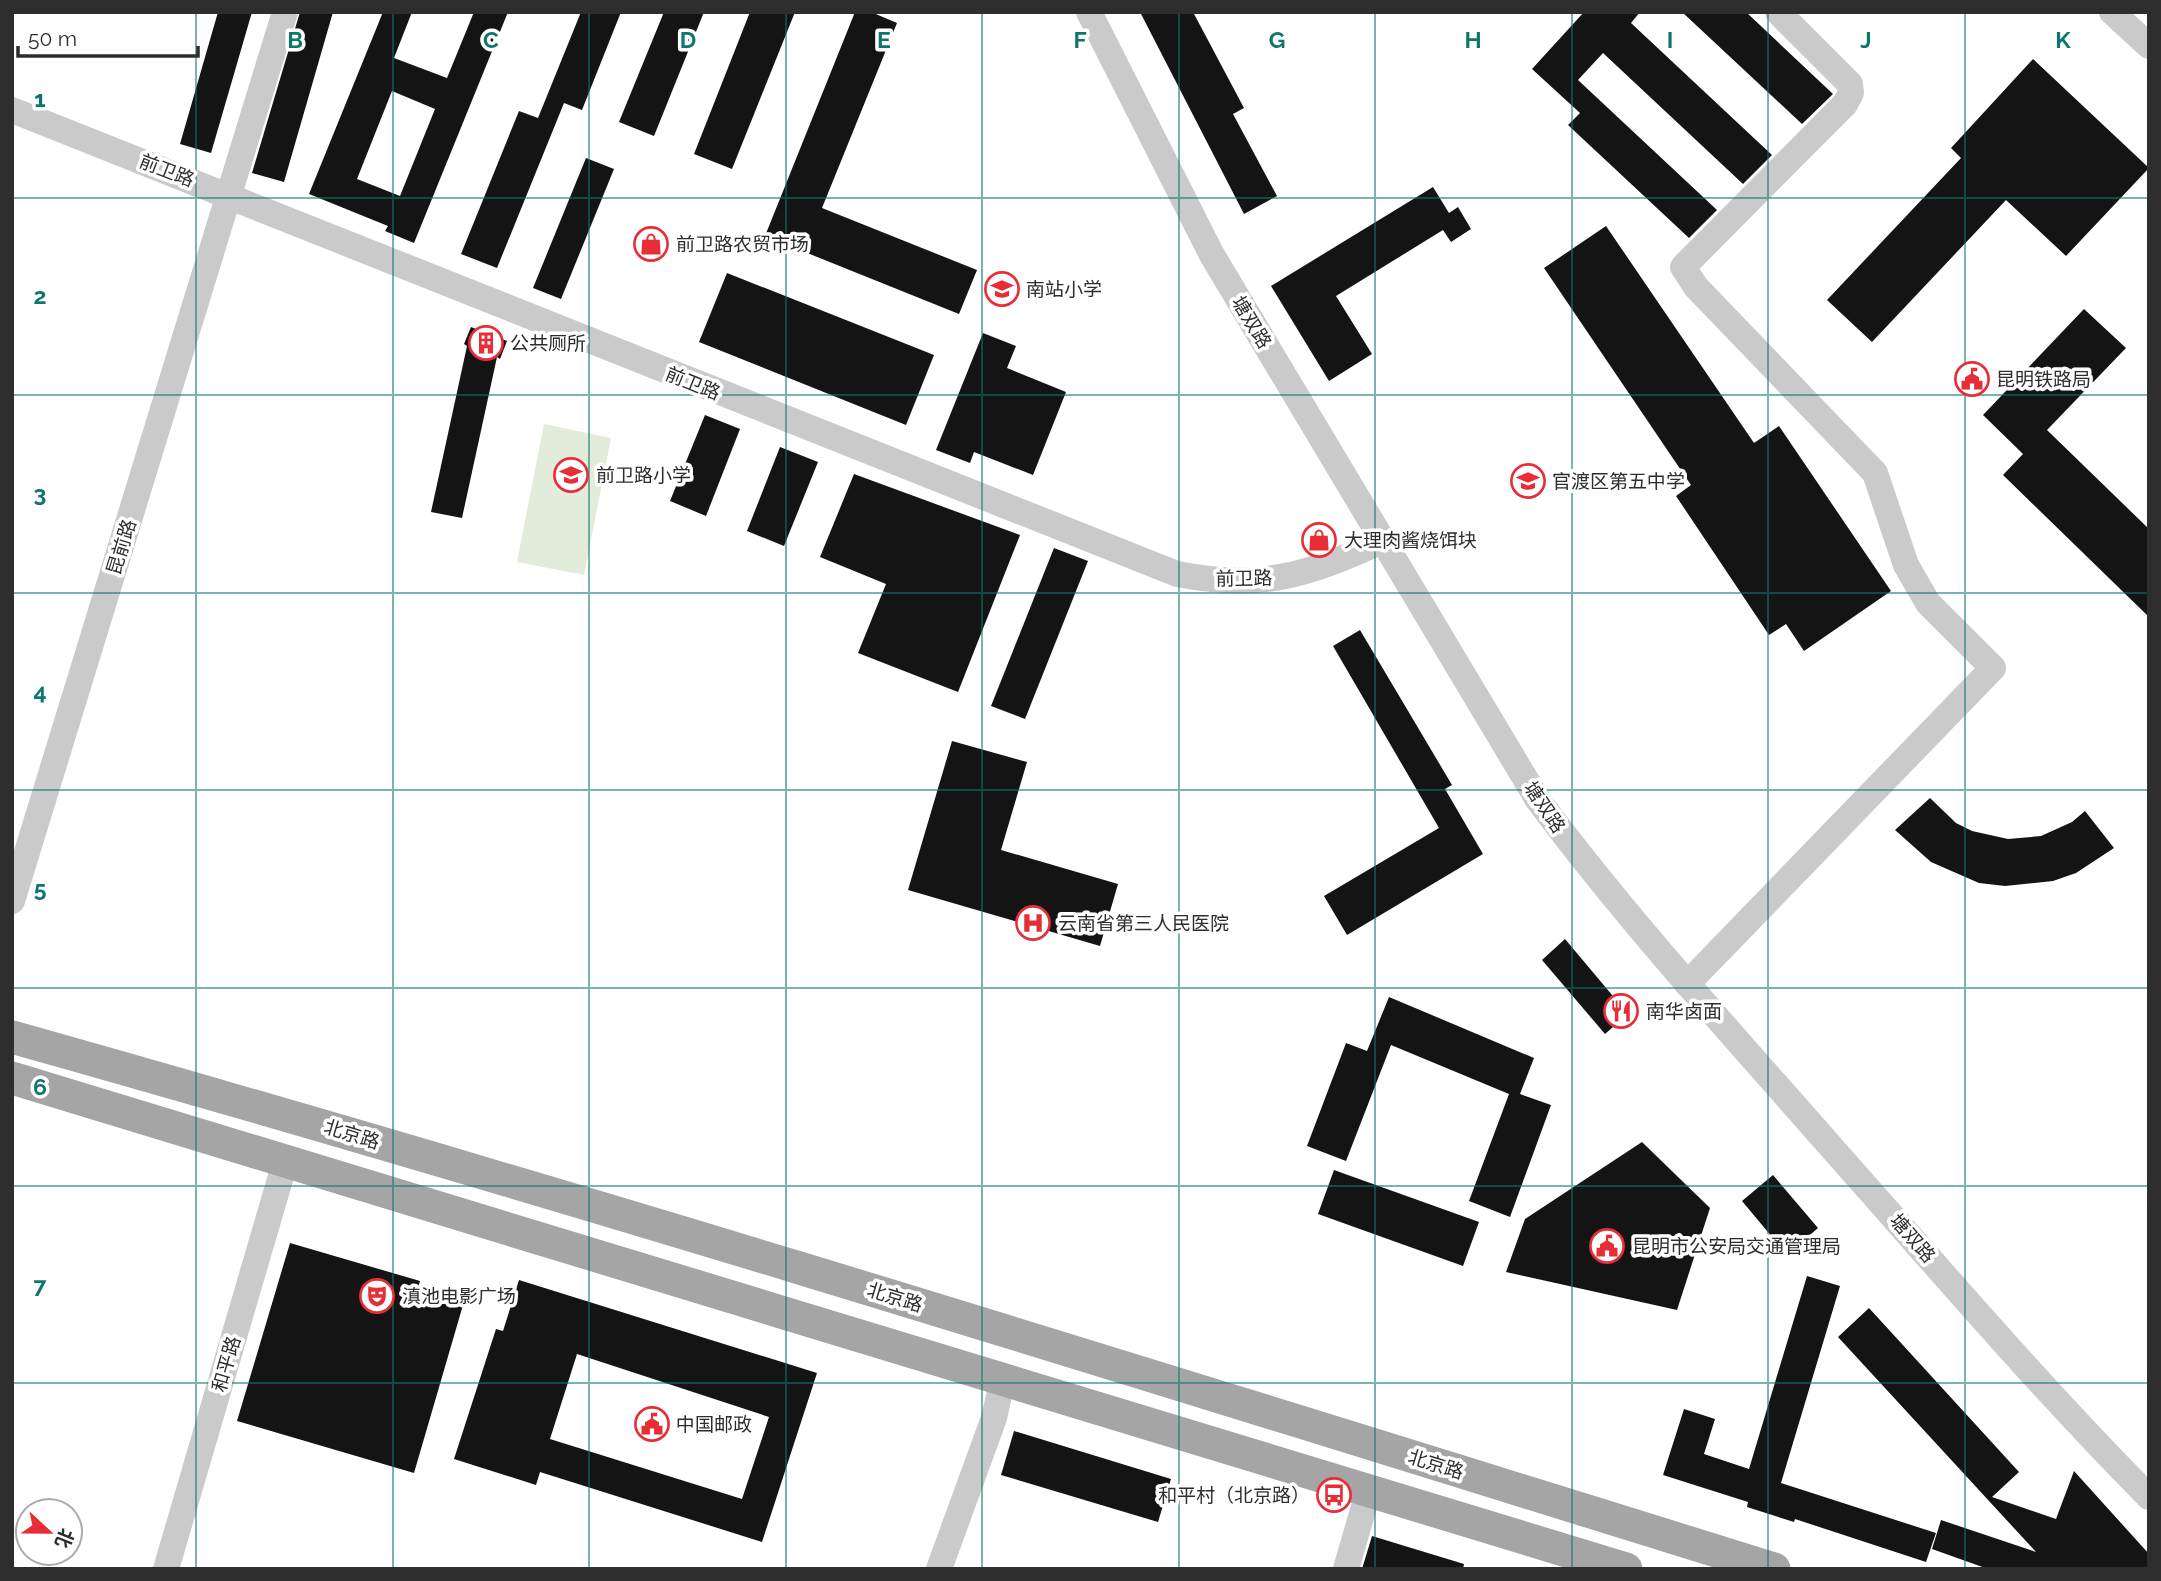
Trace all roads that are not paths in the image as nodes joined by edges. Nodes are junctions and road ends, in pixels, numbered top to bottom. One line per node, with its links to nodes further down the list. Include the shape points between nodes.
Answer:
1 (285, 12): 7 (street, 昆前路)
2 (1089, 12): 8 (street, 塘双路, via 1212,255)
3 (1778, 12): 10 (street, via 1850,84 1850,93 1845,104 1683,267 1696,287 1875,473 1906,565 1923,593 1993,668)
4 (2112, 12): 5 (street)
5 (2149, 46)
6 (12, 110): 7 (street, 前卫路)
7 (229, 194): 8 (street, 前卫路, via 1177,574 1232,582 1291,577); 9 (street, 昆前路)
8 (1382, 541): 10 (street, 塘双路, via 1538,800 1597,880)
9 (12, 901)
10 (1688, 984): 16 (street, 塘双路, via 2076,1423)
11 (12, 1037): 21 (main road, 北京路, via 292,1115 786,1263)
12 (12, 1078): 13 (main road)
13 (286, 1159): 14 (main road); 17 (street, 和平路)
14 (1003, 1378): 15 (main road); 18 (street, via 994,1418)
15 (1369, 1489): 19 (street); 20 (main road)
16 (2149, 1497)
17 (166, 1569)
18 (939, 1569)
19 (1346, 1569)
20 (1626, 1569)
21 (1774, 1569)

